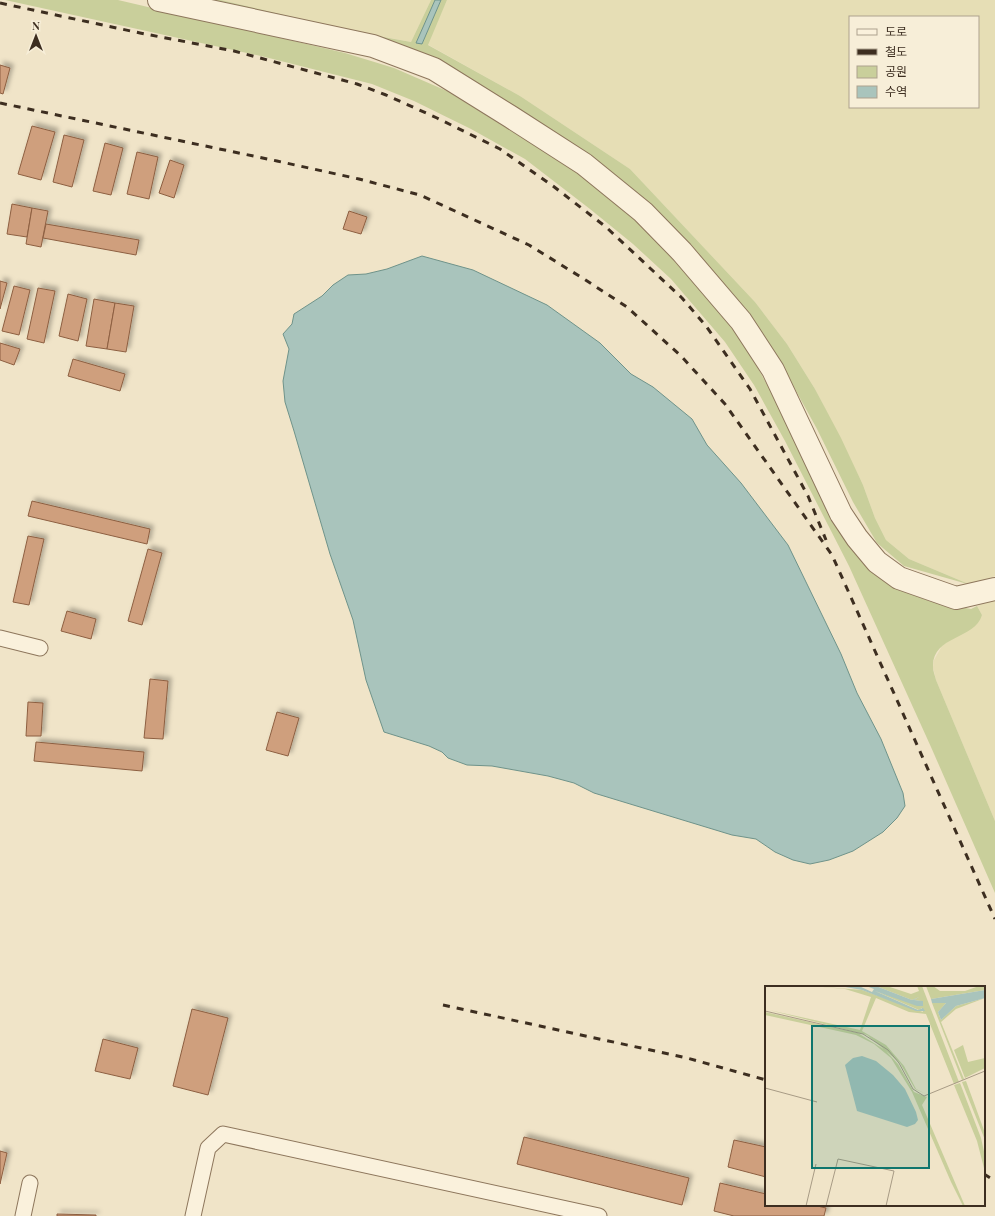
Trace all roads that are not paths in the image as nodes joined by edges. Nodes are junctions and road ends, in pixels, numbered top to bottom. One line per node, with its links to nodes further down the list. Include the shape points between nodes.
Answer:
1 (159, 0): 2 (street, via 373,46 434,69 584,164 643,212 682,252 741,321 773,370 841,514 877,562 899,578 956,598)
2 (995, 589)
3 (0, 638): 4 (lane)
4 (40, 648)
5 (30, 1183): 6 (lane)
6 (23, 1216)
7 (193, 1216): 8 (lane, via 208,1148 223,1134)
8 (599, 1216)

